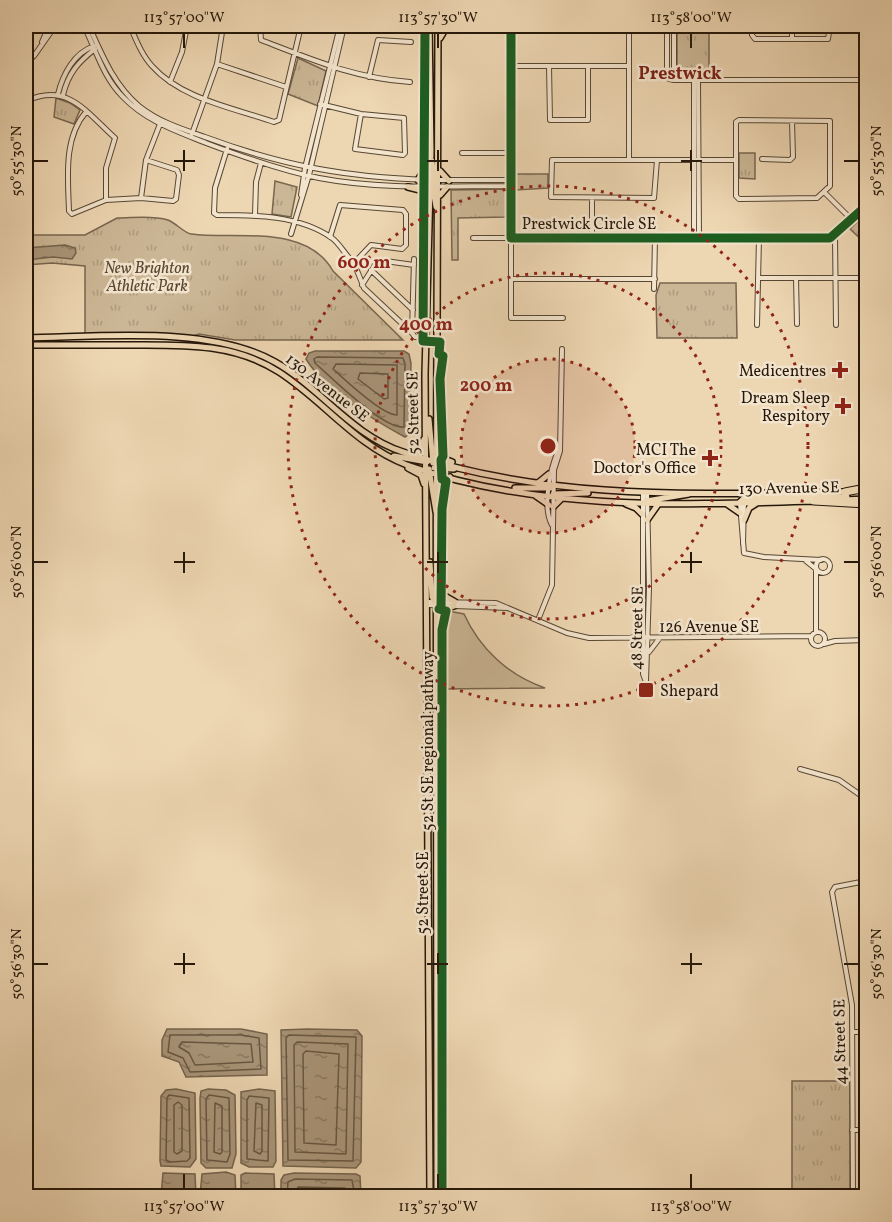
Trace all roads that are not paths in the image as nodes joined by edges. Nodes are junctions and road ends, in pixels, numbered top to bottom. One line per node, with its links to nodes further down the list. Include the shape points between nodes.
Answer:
1 (55, 26): 21 (street)
2 (84, 26): 25 (street)
3 (89, 26): 25 (street)
4 (130, 26): 38 (street, via 151,65)
5 (187, 26): 38 (street)
6 (223, 26): 28 (street)
7 (260, 26): 26 (street, via 261,40)
8 (301, 26): 26 (street)
9 (342, 26): 33 (street)
10 (429, 26): 51 (main road, 52 Street SE)
11 (438, 26): 24 (main road, 52 Street SE)
12 (447, 26): 24 (main road)
13 (511, 26): 29 (street, Prestwick Circle SE)
14 (575, 26): 15 (street)
15 (629, 26): 16 (street); 32 (street)
16 (667, 26): 17 (street); 35 (street, via 667,74)
17 (674, 26): 35 (street)
18 (752, 26): 22 (street, via 755,39)
19 (792, 26): 22 (street)
20 (830, 26): 22 (street, via 828,39)
21 (48, 27): 27 (street, via 42,43)
22 (792, 39)
23 (411, 42): 34 (street, via 378,40)
24 (438, 42): 63 (main road, 52 Street SE)
25 (95, 48): 41 (street, via 72,63 65,73); 48 (street, via 122,97)
26 (295, 53): 33 (street); 40 (street)
27 (26, 62)
28 (217, 64): 40 (street); 42 (street)
29 (511, 66): 30 (street); 53 (street, Prestwick Circle SE)
30 (549, 66): 31 (street); 31 (street, via 550,120 588,120)
31 (588, 66): 32 (street)
32 (629, 66): 54 (street)
33 (332, 68): 34 (street); 44 (street)
34 (369, 77): 39 (street)
35 (674, 80): 36 (street)
36 (696, 80): 37 (street); 55 (street)
37 (867, 80)
38 (170, 82): 42 (street)
39 (410, 82)
40 (286, 87): 42 (street, via 279,120 274,122)
41 (61, 95): 43 (street); 45 (street)
42 (205, 98): 49 (street)
43 (27, 100): 78 (street, via 31,117 30,213)
44 (323, 105): 46 (street); 62 (street)
45 (86, 112): 76 (street, via 115,138 106,168); 76 (street, via 70,149 69,211 81,212)
46 (361, 114): 46 (street, via 404,118 405,153 355,149)
47 (792, 120): 56 (street, via 793,157); 61 (street, via 736,122); 71 (street, via 830,122 830,186)
48 (161, 122): 49 (street); 57 (street)
49 (191, 135): 50 (street)
50 (228, 148): 58 (street); 79 (street, via 215,188 214,213)
51 (431, 151): 59 (main road, 52 Street SE); 67 (main road)
52 (462, 153): 53 (street)
53 (510, 153): 66 (street, Prestwick Circle SE)
54 (629, 159): 60 (street); 74 (street, via 552,160 551,197)
55 (696, 159): 60 (street); 61 (street); 90 (street)
56 (762, 159)
57 (146, 160): 73 (street); 73 (street, via 177,171 176,199)
58 (262, 160): 62 (street); 64 (street); 79 (street, via 256,182)
59 (429, 160): 65 (main road); 67 (main road, 52 Street SE)
60 (657, 160): 74 (street, via 654,198)
61 (736, 160): 71 (street, via 739,199 817,198)
62 (308, 168): 64 (street); 65 (street)
63 (439, 168): 67 (main road, 52 Street SE); 68 (main road)
64 (306, 175): 70 (street); 82 (street)
65 (418, 180): 67 (street)
66 (511, 180): 68 (street); 69 (street, Prestwick Circle SE)
67 (434, 184): 68 (street); 70 (street); 72 (main road, 52 Street SE); 75 (main road, 52 Street SE); 80 (main road)
68 (448, 184): 69 (street); 75 (main road)
69 (511, 186): 87 (street, Prestwick Circle SE)
70 (408, 187): 72 (main road)
71 (824, 192): 81 (street)
72 (428, 197): 111 (main road, 52 Street SE)
73 (141, 198): 76 (street)
74 (592, 198): 88 (street)
75 (439, 200): 80 (main road, 52 Street SE)
76 (106, 201)
77 (867, 206): 81 (street)
78 (26, 215)
79 (255, 215): 82 (street)
80 (438, 218): 121 (main road, 52 Street SE)
81 (852, 220): 84 (street)
82 (295, 222): 83 (street); 85 (street)
83 (291, 234)
84 (835, 236): 91 (street, Prestwick Circle SE); 98 (street)
85 (330, 237): 93 (street); 93 (street, via 340,205 403,210 406,246 402,249 371,245)
86 (473, 238): 87 (street)
87 (511, 238): 88 (street, Prestwick Circle SE); 100 (street)
88 (592, 238): 89 (street, Prestwick Circle SE)
89 (655, 238): 90 (street, Prestwick Circle SE); 101 (street)
90 (696, 238): 91 (street, Prestwick Circle SE)
91 (759, 238): 96 (street)
92 (414, 259): 94 (street)
93 (354, 263): 102 (street)
94 (414, 265): 95 (street, via 378,260); 104 (street)
95 (371, 270): 102 (street); 104 (street)
96 (758, 278): 97 (street); 107 (street)
97 (796, 278): 98 (street); 106 (street)
98 (835, 278): 99 (street); 108 (street)
99 (867, 278)
100 (511, 279): 101 (street); 105 (street, via 512,318)
101 (655, 279): 103 (street)
102 (362, 285): 109 (street)
103 (654, 290)
104 (413, 311): 109 (street)
105 (563, 318)
106 (796, 324)
107 (757, 325)
108 (836, 325)
109 (412, 333): 111 (street)
110 (26, 338): 112 (main road, 130 Avenue SE)
111 (426, 338): 117 (main road, 52 Street SE)
112 (206, 339): 114 (main road, via 200,343); 115 (main road); 122 (main road, 130 Avenue SE, via 243,347 275,362 309,385 352,424)
113 (26, 345): 114 (main road, 130 Avenue SE)
114 (155, 345): 115 (main road, 130 Avenue SE)
115 (218, 348): 119 (main road, 130 Avenue SE, via 277,370)
116 (562, 349): 120 (street)
117 (426, 402): 118 (main road, 52 Street SE); 123 (main road)
118 (425, 434): 122 (main road, via 419,451); 123 (main road, 52 Street SE)
119 (366, 443): 123 (main road, 130 Avenue SE, via 386,455); 139 (main road, via 421,475)
120 (559, 448): 125 (street); 128 (street)
121 (437, 449): 123 (main road, 52 Street SE); 124 (main road, via 445,459)
122 (407, 453): 123 (main road, 130 Avenue SE)
123 (431, 465): 124 (main road, 130 Avenue SE); 126 (main road, 130 Avenue SE); 139 (main road, 52 Street SE); 148 (main road, via 433,509)
124 (468, 469): 127 (main road, 130 Avenue SE)
125 (549, 474): 127 (main road); 128 (street)
126 (450, 477): 129 (main road, 130 Avenue SE); 148 (main road, via 442,485)
127 (538, 483): 128 (main road, 130 Avenue SE)
128 (551, 486): 129 (main road); 130 (main road, 130 Avenue SE); 136 (street)
129 (508, 489): 133 (main road, 130 Avenue SE)
130 (601, 491): 132 (main road, 130 Avenue SE); 136 (main road)
131 (845, 492): 135 (highway); 137 (main road, 130 Avenue SE)
132 (645, 493): 134 (main road, 130 Avenue SE); 142 (street, 48 Street SE)
133 (532, 494): 136 (main road, 130 Avenue SE); 147 (main road)
134 (691, 494): 137 (main road, 130 Avenue SE); 142 (main road)
135 (867, 494): 137 (main road); 140 (main road, 130 Avenue SE)
136 (552, 496): 138 (main road, 130 Avenue SE); 147 (street)
137 (742, 497): 143 (main road, 130 Avenue SE); 144 (main road, 130 Avenue SE); 149 (street); 152 (street)
138 (562, 498): 141 (main road, 130 Avenue SE); 147 (main road)
139 (426, 500): 160 (main road, 52 Street SE, via 426,555)
140 (814, 501): 144 (main road, 130 Avenue SE); 146 (highway)
141 (622, 502): 142 (main road, 130 Avenue SE); 150 (main road)
142 (646, 502): 145 (main road, 130 Avenue SE); 150 (street, 48 Street SE); 151 (street, 48 Street SE)
143 (722, 502): 145 (main road, 130 Avenue SE); 149 (main road)
144 (760, 502): 152 (main road, via 749,507)
145 (659, 503): 151 (main road)
146 (867, 504)
147 (551, 506): 163 (street, via 552,589)
148 (437, 511): 159 (main road, 52 Street SE)
149 (740, 513): 153 (street)
150 (642, 514): 162 (street, 48 Street SE)
151 (647, 520): 170 (street, 48 Street SE)
152 (744, 520): 153 (street)
153 (742, 548): 154 (street, via 744,554)
154 (802, 560): 155 (street); 156 (street)
155 (821, 560): 156 (street); 157 (street, via 829,563)
156 (816, 569): 157 (street); 158 (street)
157 (826, 573): 158 (street)
158 (817, 587): 165 (street)
159 (436, 591): 160 (main road, 52 Street SE); 161 (main road)
160 (432, 603): 161 (street, 126 Avenue SE); 164 (main road, 52 Street SE); 184 (main road, 52 Street SE)
161 (455, 604): 163 (street, 126 Avenue SE, via 512,609); 164 (main road, via 444,609)
162 (644, 619): 169 (street); 170 (street, 48 Street SE)
163 (537, 620): 169 (street, 126 Avenue SE, via 584,637)
164 (437, 625): 185 (main road, 52 Street SE)
165 (818, 625): 166 (street); 167 (street)
166 (816, 632): 167 (street); 168 (street)
167 (822, 633): 172 (street)
168 (811, 637): 171 (street, 126 Avenue SE); 175 (street, via 815,646)
169 (632, 638): 170 (street, 126 Avenue SE)
170 (646, 638): 171 (street, 126 Avenue SE); 176 (street, 48 Street SE); 176 (street, 48 Street SE, via 646,682)
171 (659, 638): 176 (street)
172 (826, 638): 174 (street); 175 (street)
173 (867, 640): 174 (street)
174 (835, 641): 175 (street)
175 (824, 644)
176 (648, 652)
177 (800, 769): 178 (street, via 839,780)
178 (867, 799)
179 (867, 881): 180 (street, 44 Street SE, via 833,890 852,1002)
180 (852, 1032): 181 (street); 182 (street, 44 Street SE)
181 (867, 1032)
182 (852, 1130): 183 (street); 186 (street, 44 Street SE)
183 (867, 1130)
184 (430, 1197)
185 (437, 1197)
186 (853, 1197)

